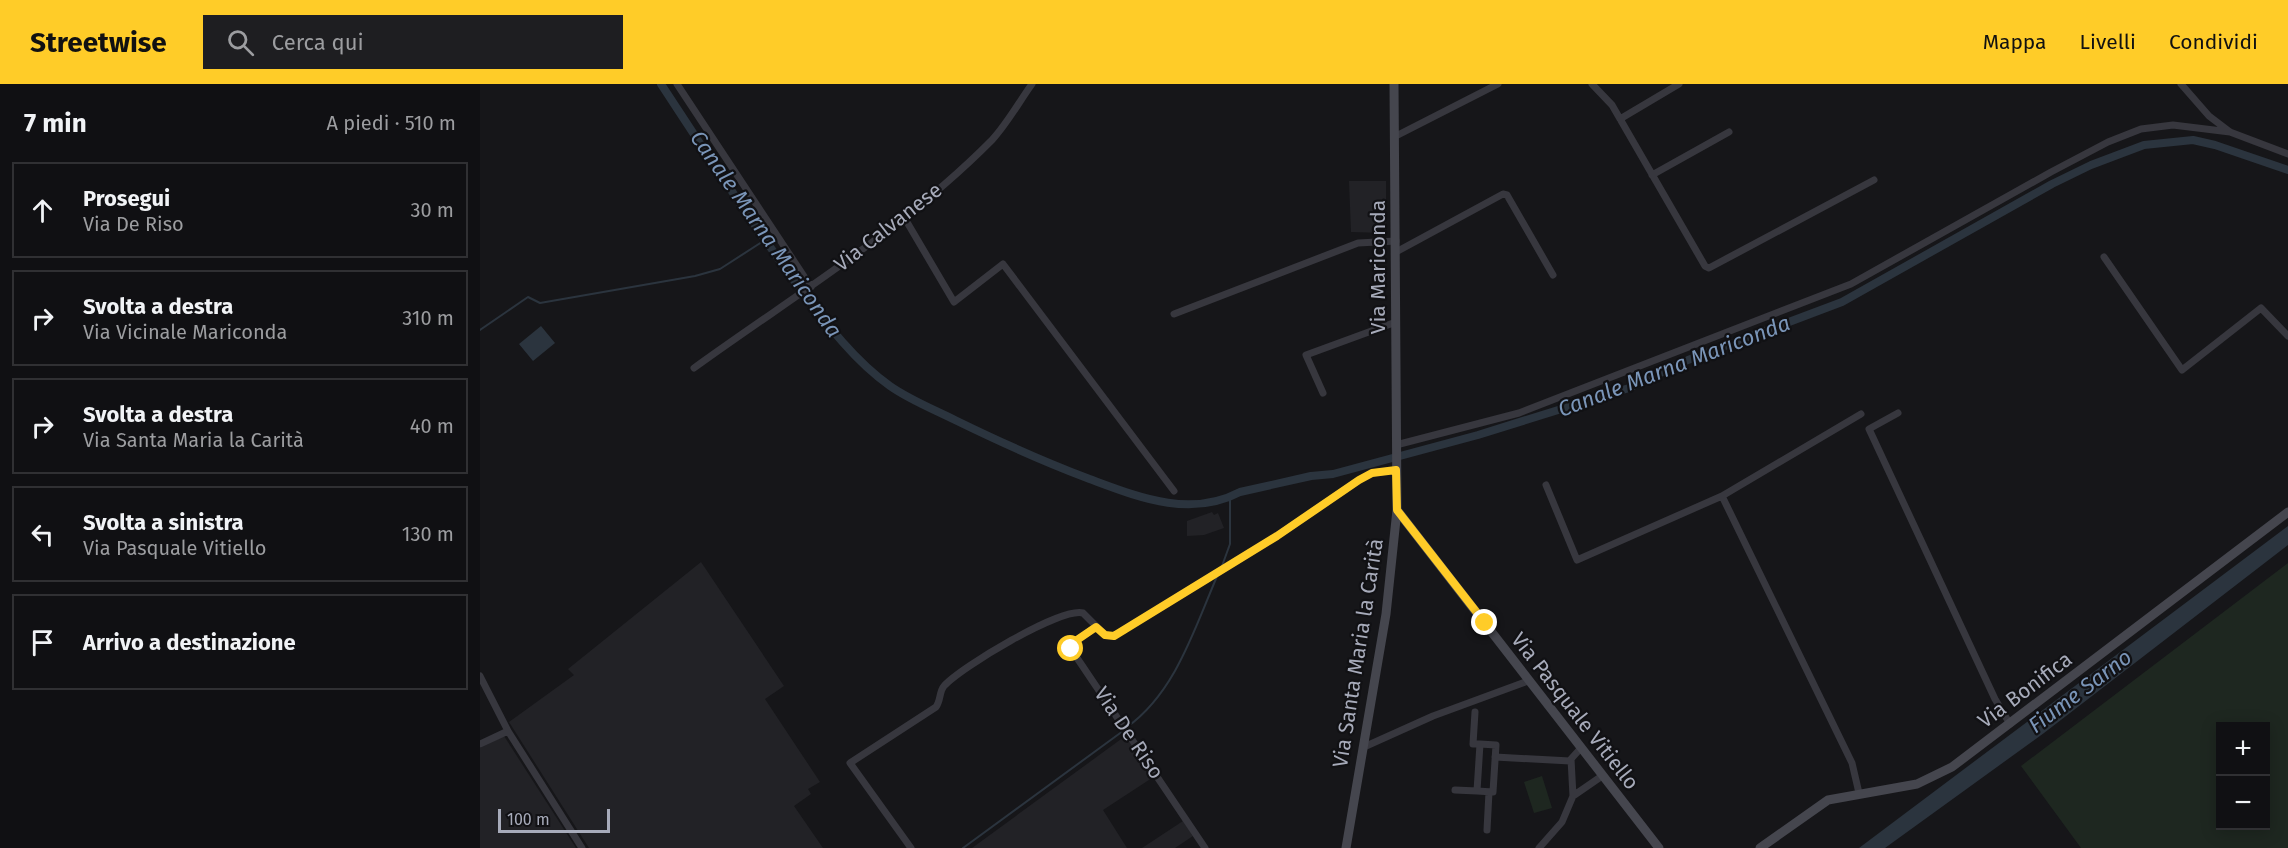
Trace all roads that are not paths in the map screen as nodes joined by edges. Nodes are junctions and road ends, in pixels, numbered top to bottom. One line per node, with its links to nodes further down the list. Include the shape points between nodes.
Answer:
1 (677, 84): 20 (street)
2 (1032, 84): 15 (street, Via Calvanese, via 993,138)
3 (1394, 84): 11 (street, Via Mariconda)
4 (1498, 84): 11 (street)
5 (1592, 84): 8 (street)
6 (1679, 84): 8 (street)
7 (2181, 84): 10 (street, via 2209,116)
8 (1620, 119): 13 (street)
9 (1729, 132): 13 (street)
10 (2230, 132): 12 (street); 28 (street, via 2173,125 2141,129 2051,172 1851,284 1519,413)
11 (1394, 137): 16 (street, Via Mariconda)
12 (2288, 154)
13 (1652, 175): 14 (street, via 1709,268)
14 (1874, 180)
15 (904, 217): 20 (street, Via Calvanese); 31 (street, via 954,302 1003,264)
16 (1396, 242): 17 (street, Via Mariconda); 21 (street, via 1358,243)
17 (1396, 252): 19 (street, via 1503,194); 22 (street, Via Mariconda)
18 (2104, 257): 23 (street, via 2182,370 2261,308)
19 (1553, 275)
20 (809, 288): 24 (street, Via Calvanese)
21 (1174, 314)
22 (1396, 322): 25 (street, via 1306,355); 28 (street, Via Mariconda)
23 (2288, 336)
24 (694, 368)
25 (1323, 393)
26 (1898, 413): 39 (street, via 1869,429)
27 (1861, 414): 32 (street)
28 (1396, 447): 29 (street, Via Mariconda)
29 (1396, 466): 33 (street, Via Santa Maria la Carità); 35 (street, via 1359,480 1114,636 1105,635)
30 (1546, 485): 32 (street, via 1577,560)
31 (1174, 491)
32 (1722, 496): 53 (street, via 1852,763)
33 (1397, 510): 37 (street, Via Pasquale Vitiello); 43 (street, Via Santa Maria la Carità, via 1390,583)
34 (2288, 512): 39 (street, Via Bonifica)
35 (1096, 627): 57 (street, via 1083,613 1076,612 1016,638 946,684 936,707 850,763); 58 (street, Via De Riso, via 1074,642 1071,649)
36 (480, 676): 40 (street)
37 (1528, 681): 43 (street); 44 (street, Via Pasquale Vitiello)
38 (1475, 712): 42 (street, via 1473,744)
39 (2010, 724): 53 (street, Via Bonifica, via 1934,777 1901,788)
40 (508, 731): 41 (street); 56 (street)
41 (480, 744)
42 (1480, 744): 45 (street, via 1496,745); 51 (street)
43 (1364, 747): 59 (street, Via Santa Maria la Carità)
44 (1580, 749): 46 (street); 48 (street, Via Pasquale Vitiello)
45 (1496, 757): 46 (street); 52 (street, via 1493,792)
46 (1570, 761): 47 (street)
47 (1573, 776): 49 (street, via 1581,783); 54 (street)
48 (1602, 776): 49 (street); 61 (street, Via Pasquale Vitiello)
49 (1592, 783): 54 (street)
50 (1455, 790): 51 (street)
51 (1477, 791): 52 (street)
52 (1489, 792): 55 (street)
53 (1859, 793): 62 (street, Via Bonifica, via 1819,804)
54 (1573, 796): 60 (street, via 1562,822)
55 (1487, 830)
56 (582, 848)
57 (911, 848)
58 (1205, 848)
59 (1346, 848)
60 (1539, 848)
61 (1659, 848)
62 (1760, 848)

